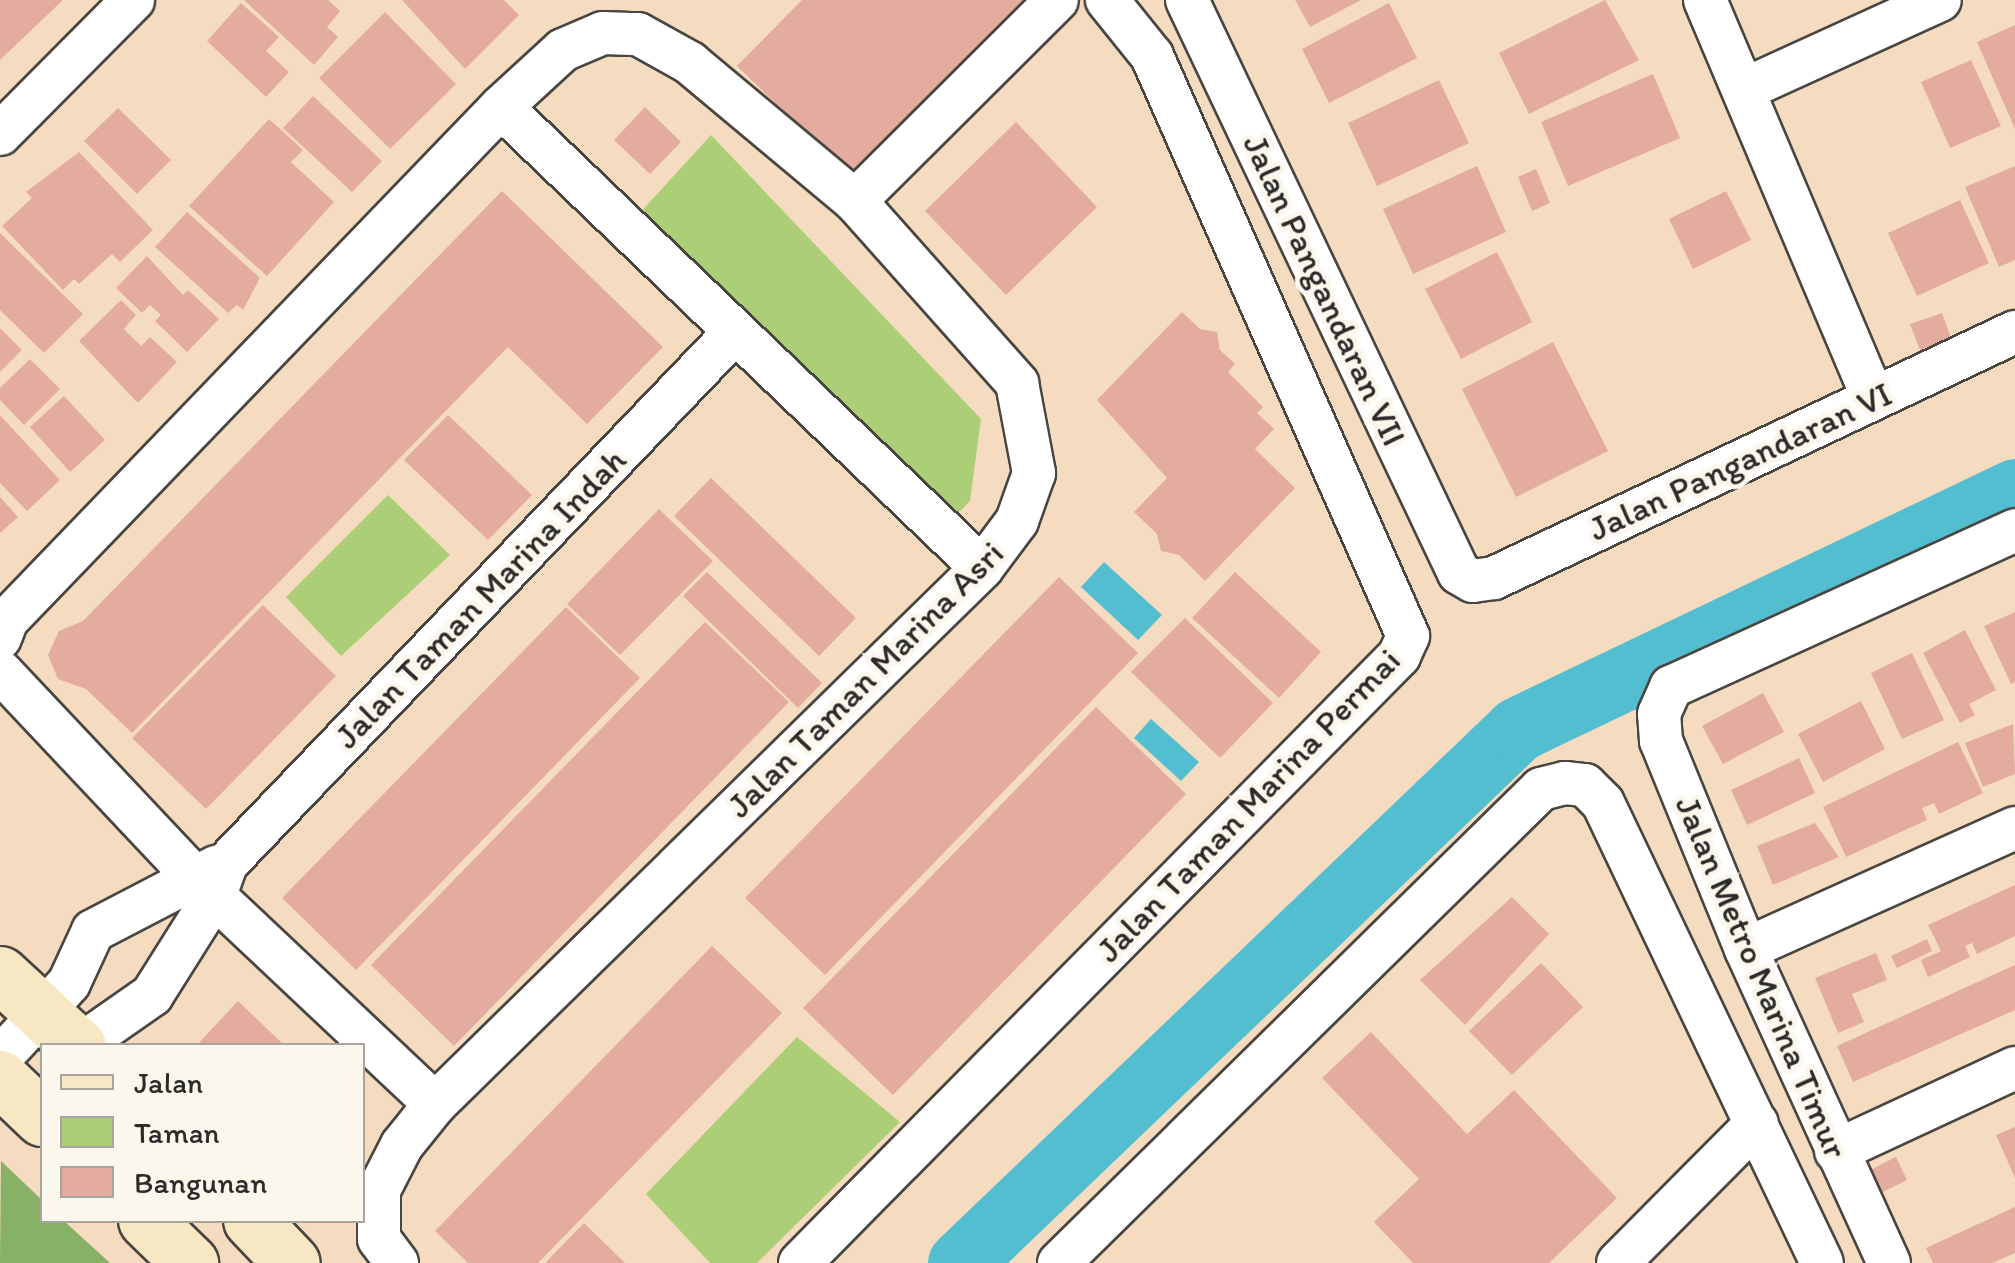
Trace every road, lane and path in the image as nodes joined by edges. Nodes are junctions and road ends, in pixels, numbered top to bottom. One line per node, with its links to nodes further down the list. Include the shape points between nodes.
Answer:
1 (133, 0): 9 (street)
2 (1057, 0): 10 (street)
3 (1107, 0): 35 (street, Jalan Taman Marina Permai, via 1152,56 1408,636 1399,656)
4 (1187, 0): 16 (street, Jalan Pangandaran VII)
5 (1705, 0): 7 (street)
6 (1940, 0): 7 (street)
7 (1744, 89): 13 (street)
8 (501, 106): 10 (street, via 563,50 603,34 638,34 690,63); 11 (street); 17 (street, via 7,620)
9 (0, 134)
10 (856, 202): 15 (street, Jalan Taman Marina Asri, via 1017,383 1034,473 1018,521)
11 (735, 332): 15 (street); 20 (street, Jalan Taman Marina Indah)
12 (2015, 332): 13 (street, Jalan Pangandaran VI)
13 (1873, 397): 16 (street, Jalan Pangandaran VI, via 1494,578)
14 (2015, 530): 21 (street, Jalan Metro Marina Timur, via 1671,687 1659,714 1662,741)
15 (982, 568): 27 (street, Jalan Taman Marina Asri)
16 (1464, 578)
17 (0, 638)
18 (0, 671): 20 (street)
19 (2015, 828): 21 (street)
20 (211, 878): 23 (street, Jalan Taman Marina Indah, via 152,995); 23 (street, Jalan Taman Marina Indah, via 93,931 70,983); 27 (street)
21 (1746, 949): 29 (street, Jalan Metro Marina Timur)
22 (0, 974): 23 (street)
23 (67, 1035)
24 (40, 1066): 26 (street)
25 (2015, 1068): 29 (street)
26 (22, 1087)
27 (434, 1104): 34 (street, via 379,1190 378,1239)
28 (1757, 1123): 36 (street, via 1602,803 1585,786 1566,783 1541,789); 37 (street); 38 (street)
29 (1836, 1150): 39 (street, Jalan Metro Marina Timur)
30 (149, 1223): 32 (street)
31 (253, 1223): 33 (street)
32 (190, 1263)
33 (292, 1263)
34 (397, 1263)
35 (800, 1263)
36 (1059, 1263)
37 (1618, 1263)
38 (1822, 1263)
39 (1889, 1263)

